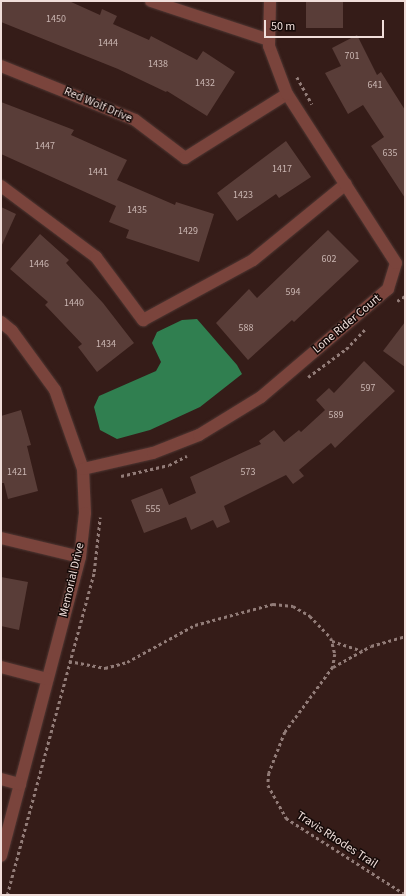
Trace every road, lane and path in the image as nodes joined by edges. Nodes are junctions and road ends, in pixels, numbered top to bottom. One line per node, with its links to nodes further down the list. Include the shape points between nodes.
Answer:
1 (151, 1): 3 (street)
2 (270, 1): 3 (street, Lone Rider Court)
3 (269, 40): 6 (street, Lone Rider Court)
4 (1, 66): 6 (street, Red Wolf Drive, via 135,120 185,158)
5 (293, 70): 7 (path)
6 (288, 94): 8 (street, Lone Rider Court)
7 (316, 111)
8 (346, 184): 9 (street, via 253,260 143,320 96,257); 16 (street, Lone Rider Court, via 396,263 388,289 261,397 199,436 153,453)
9 (1, 186)
10 (405, 296): 11 (path)
11 (392, 303)
12 (1, 322): 16 (street, Memorial Drive, via 12,331 55,390)
13 (366, 327): 14 (path, via 346,349)
14 (302, 382)
15 (190, 455): 17 (path, via 169,465)
16 (83, 468): 20 (street, Memorial Drive, via 85,513)
17 (117, 477)
18 (100, 515): 24 (path, via 94,572)
19 (1, 538): 20 (street)
20 (80, 557): 27 (street, Memorial Drive)
21 (405, 636): 23 (path, Travis Rhodes Trail)
22 (332, 641): 23 (path); 24 (path, via 310,616 293,606 273,604 195,625 127,662 105,668); 25 (path, via 335,654)
23 (362, 651): 25 (path, Travis Rhodes Trail)
24 (70, 661): 32 (path)
25 (333, 667): 31 (path, Travis Rhodes Trail, via 285,732 269,773 268,785 286,818)
26 (1, 668): 27 (street)
27 (47, 679): 29 (street, Memorial Drive)
28 (1, 779): 29 (street)
29 (20, 784): 30 (street, Memorial Drive)
30 (1, 856)
31 (405, 894)
32 (7, 895)

